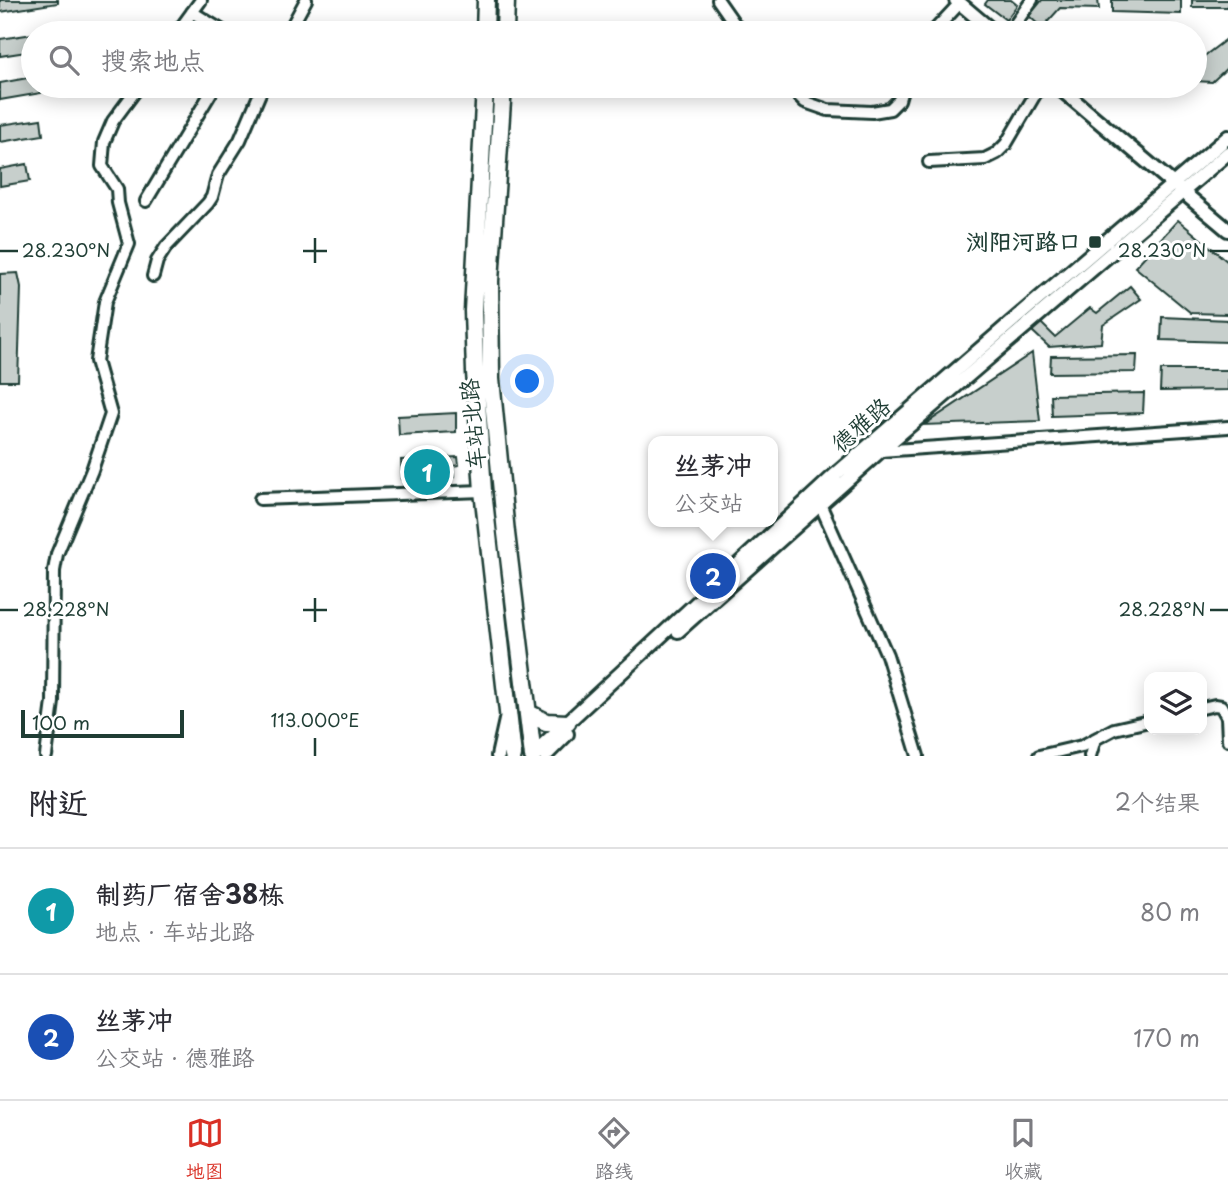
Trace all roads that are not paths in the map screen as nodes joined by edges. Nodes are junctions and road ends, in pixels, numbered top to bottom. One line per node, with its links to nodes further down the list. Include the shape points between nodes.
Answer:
1 (201, 0): 8 (street)
2 (306, 0): 11 (street)
3 (486, 0): 12 (main road)
4 (506, 0): 13 (main road)
5 (718, 0): 14 (street)
6 (1032, 0): 17 (street)
7 (958, 2): 15 (street); 16 (street)
8 (192, 12): 9 (street); 10 (street)
9 (186, 21)
10 (207, 21)
11 (295, 21)
12 (485, 21)
13 (505, 21)
14 (733, 21)
15 (942, 21)
16 (981, 21)
17 (1017, 21)
18 (130, 98): 46 (street, via 103,142 102,166 117,189 129,244 105,302 96,360 111,414 54,571 53,702)
19 (208, 98): 31 (street)
20 (258, 98): 33 (street, via 212,197 166,247)
21 (484, 98): 36 (main road, 车站北路, via 473,312)
22 (502, 98): 41 (main road, 车站北路, via 490,281 491,379)
23 (801, 98): 24 (street, via 828,110 872,112 890,109)
24 (900, 98)
25 (1033, 98): 29 (street, via 997,153 985,159)
26 (1071, 98): 30 (street)
27 (1228, 137): 30 (street, 德雅路)
28 (1228, 153): 30 (street)
29 (929, 162)
30 (1180, 188): 32 (street); 35 (street, 德雅路); 43 (street, 德雅路, via 1008,325 836,474)
31 (146, 201)
32 (1228, 230)
33 (153, 276)
34 (1228, 427): 35 (street)
35 (880, 451): 38 (street, 德雅路)
36 (483, 491): 37 (street); 40 (main road, 车站北路)
37 (260, 499)
38 (820, 504): 49 (street, 德雅路); 50 (street, via 887,655)
39 (1207, 707): 45 (street, via 1221,706)
40 (507, 713): 47 (street); 48 (main road, 车站北路)
41 (528, 713): 43 (main road, via 547,722); 49 (main road, 车站北路)
42 (1144, 722): 44 (street)
43 (567, 723): 49 (street, 德雅路)
44 (1095, 739): 51 (street); 52 (street)
45 (1228, 740)
46 (46, 756)
47 (498, 756)
48 (513, 756)
49 (536, 756)
50 (918, 756)
51 (1039, 756)
52 (1090, 756)

